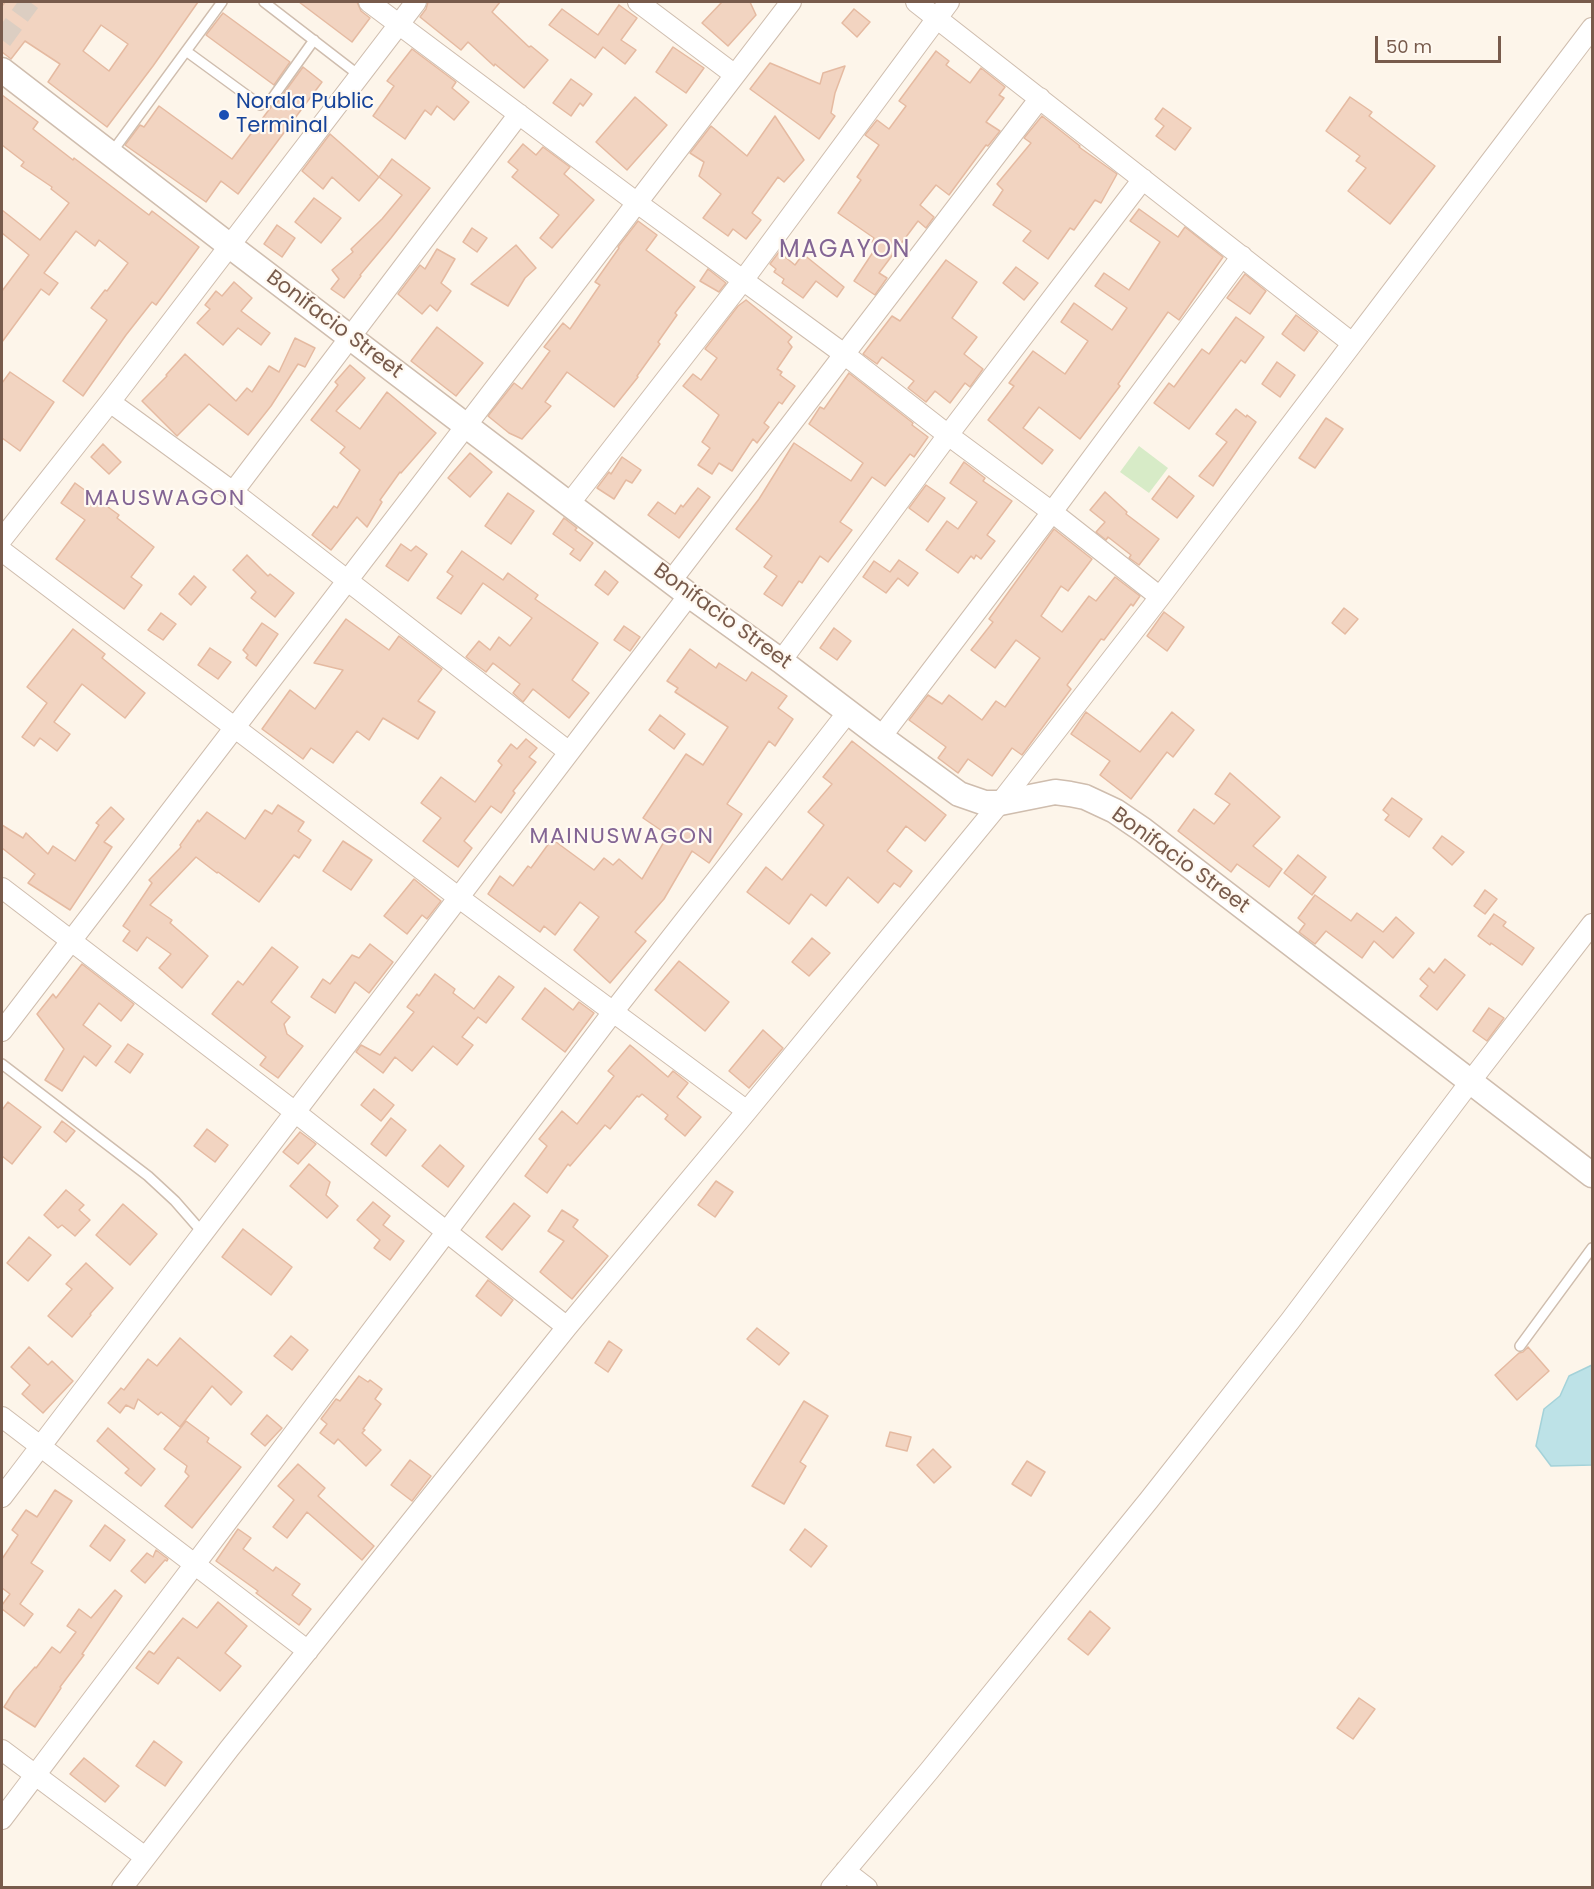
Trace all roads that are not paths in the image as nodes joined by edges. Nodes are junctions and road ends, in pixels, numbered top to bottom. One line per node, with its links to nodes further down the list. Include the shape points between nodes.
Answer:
1 (222, 2): 13 (lane)
2 (264, 2): 12 (lane)
3 (369, 2): 10 (street)
4 (416, 2): 10 (street)
5 (638, 2): 15 (street)
6 (790, 2): 15 (street)
7 (916, 2): 9 (street)
8 (949, 2): 9 (street)
9 (937, 18): 17 (street); 24 (street)
10 (399, 24): 16 (street); 18 (street)
11 (1593, 28): 26 (street)
12 (314, 40): 13 (lane, via 271,100 260,105); 16 (lane)
13 (186, 51): 19 (lane)
14 (2, 70): 19 (street, Bonifacio Street)
15 (735, 75): 21 (street)
16 (360, 76): 22 (street)
17 (1040, 98): 20 (street); 27 (street)
18 (519, 114): 21 (street); 25 (street)
19 (110, 154): 22 (street, Bonifacio Street)
20 (1143, 179): 23 (street); 30 (street)
21 (636, 202): 24 (street); 29 (street)
22 (230, 246): 25 (street, Bonifacio Street); 28 (street)
23 (1242, 256): 26 (street); 33 (street)
24 (744, 279): 27 (street); 32 (street)
25 (350, 337): 29 (street, Bonifacio Street); 31 (street)
26 (1352, 343): 38 (street)
27 (844, 354): 30 (street); 37 (street)
28 (110, 402): 31 (street); 34 (street)
29 (467, 425): 32 (street, Bonifacio Street); 36 (street)
30 (948, 435): 33 (street); 39 (street)
31 (233, 492): 36 (street)
32 (569, 504): 37 (street, Bonifacio Street)
33 (1052, 512): 38 (street); 42 (street)
34 (2, 539)
35 (2, 551): 41 (street)
36 (347, 581): 41 (street); 43 (street)
37 (680, 588): 39 (street, Bonifacio Street); 43 (street)
38 (1160, 597): 44 (street)
39 (781, 661): 40 (street, Bonifacio Street)
40 (848, 712): 42 (street, Bonifacio Street); 49 (street)
41 (235, 728): 46 (street); 48 (street)
42 (880, 737): 44 (street, Bonifacio Street, via 959,794 985,803)
43 (569, 752): 46 (street)
44 (1000, 803): 52 (street, Bonifacio Street, via 1055,792 1085,797 1115,811); 53 (street)
45 (2, 888): 48 (street)
46 (458, 897): 49 (street); 54 (street)
47 (1593, 924): 52 (street)
48 (70, 941): 50 (street); 54 (street)
49 (613, 1012): 53 (street); 56 (street)
50 (2, 1031)
51 (2, 1064): 57 (lane, via 148,1176)
52 (1470, 1082): 55 (street, Bonifacio Street); 70 (street, via 1149,1500)
53 (747, 1111): 59 (street)
54 (295, 1112): 56 (street); 57 (street)
55 (1593, 1175)
56 (447, 1232): 59 (street); 64 (street)
57 (203, 1233): 62 (street)
58 (1593, 1248): 60 (lane)
59 (567, 1327): 65 (street)
60 (1520, 1346)
61 (2, 1417): 62 (street)
62 (40, 1446): 63 (street); 64 (street)
63 (2, 1497)
64 (195, 1564): 65 (street); 67 (street)
65 (308, 1651): 69 (street)
66 (2, 1750): 67 (street)
67 (35, 1775): 68 (street); 69 (street)
68 (2, 1819)
69 (145, 1857): 71 (street)
70 (845, 1871): 72 (street); 73 (street)
71 (122, 1887)
72 (831, 1887)
73 (867, 1887)

